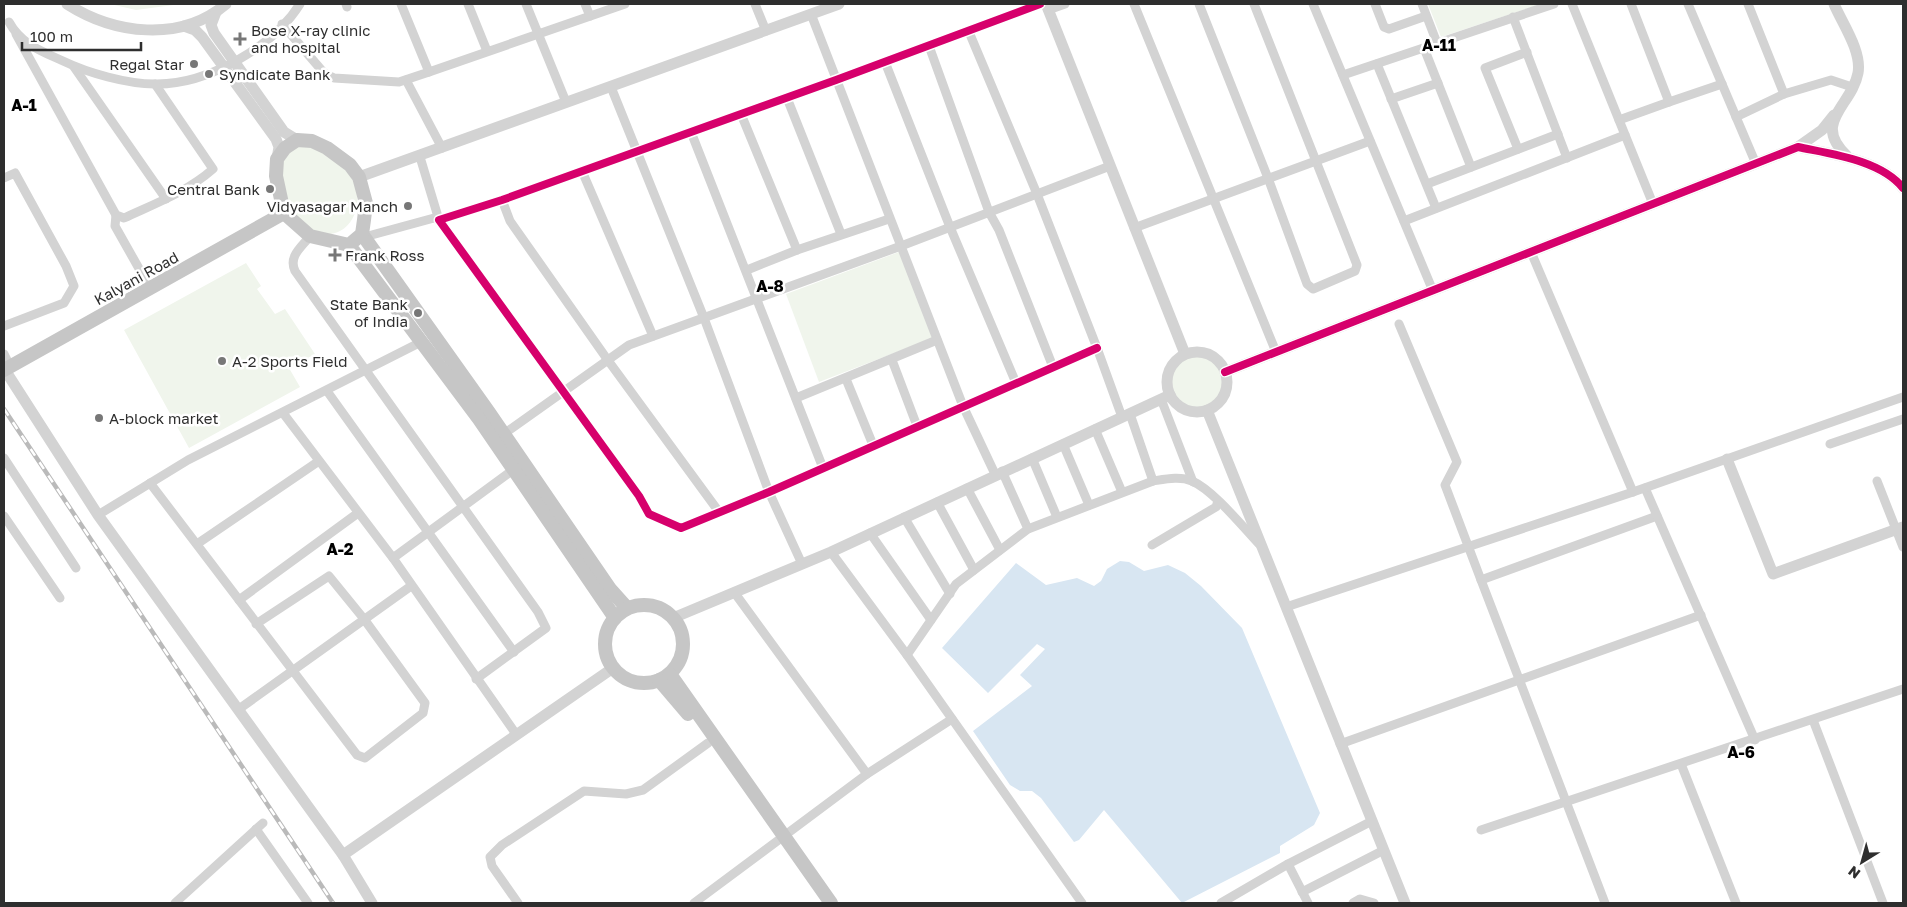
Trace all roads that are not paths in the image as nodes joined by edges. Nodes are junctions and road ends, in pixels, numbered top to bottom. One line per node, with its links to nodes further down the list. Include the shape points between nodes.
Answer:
1 (67, 4): 32 (street, via 83,14 121,28 146,30)
2 (226, 4): 25 (street)
3 (300, 4): 31 (street)
4 (401, 4): 46 (street)
5 (468, 4): 40 (street)
6 (526, 4): 35 (street)
7 (585, 4): 27 (street)
8 (625, 4): 27 (street)
9 (755, 4): 33 (street)
10 (839, 4): 26 (street)
11 (1065, 4): 24 (street)
12 (1134, 4): 89 (street)
13 (1199, 4): 84 (street)
14 (1254, 4): 77 (street)
15 (1313, 4): 47 (street)
16 (1375, 4): 28 (street, via 1384,27 1388,29)
17 (1422, 4): 28 (street)
18 (1554, 4): 29 (street)
19 (1572, 4): 63 (street)
20 (1631, 4): 59 (street)
21 (1688, 4): 52 (street)
22 (1748, 4): 55 (street)
23 (1834, 4): 53 (street, via 1858,63 1858,73)
24 (1045, 6): 34 (street); 79 (street)
25 (216, 12): 32 (street); 44 (street, via 211,28)
26 (811, 14): 33 (street); 49 (street)
27 (590, 16): 35 (street)
28 (1426, 16): 37 (street)
29 (1513, 18): 37 (street); 41 (street)
30 (9, 22): 36 (street)
31 (282, 24): 44 (street, via 262,45); 48 (street, via 311,60 334,78)
32 (184, 26): 44 (street, via 199,33)
33 (766, 31): 54 (street)
34 (969, 32): 38 (street); 87 (street)
35 (538, 33): 40 (street); 58 (street)
36 (16, 34): 45 (street, via 32,47); 95 (street)
37 (1437, 43): 39 (street)
38 (929, 46): 42 (street); 93 (street)
39 (1424, 48): 43 (street); 50 (street)
40 (487, 51): 46 (street)
41 (1527, 52): 65 (street); 71 (street, via 1485,68)
42 (885, 62): 49 (street); 99 (street)
43 (1377, 64): 47 (street); 57 (street)
44 (230, 65): 51 (street, via 187,79); 67 (street, via 284,132); 76 (street, via 276,139 279,147)
45 (74, 67): 51 (street, via 114,78); 88 (street)
46 (429, 72): 48 (street)
47 (1343, 75): 68 (street)
48 (406, 80): 70 (street)
49 (836, 80): 56 (street); 96 (street)
50 (1438, 83): 57 (street); 80 (street)
51 (155, 84): 88 (street, via 213,169 202,179)
52 (1722, 84): 59 (street); 62 (street)
53 (1852, 86): 55 (street, via 1831,80); 61 (street)
54 (611, 87): 58 (street); 72 (street)
55 (1784, 94): 62 (street)
56 (787, 98): 60 (street); 102 (street)
57 (1391, 99): 85 (street)
58 (566, 102): 70 (street)
59 (1669, 102): 63 (street)
60 (741, 114): 64 (street); 106 (street)
61 (1835, 114): 69 (street, via 1822,130); 74 (street, via 1836,146)
62 (1736, 117): 78 (street)
63 (1619, 120): 66 (street)
64 (691, 132): 72 (street); 108 (street)
65 (1558, 134): 71 (street); 75 (street)
66 (1625, 136): 75 (street); 91 (street)
67 (298, 140): 76 (main road, via 285,148); 82 (main road, via 312,141 327,148 350,165)
68 (1370, 140): 77 (street); 98 (street)
69 (1798, 147): 74 (street); 78 (street)
70 (442, 148): 73 (street)
71 (1518, 149): 80 (street)
72 (637, 152): 81 (street); 112 (street)
73 (420, 157): 82 (street); 97 (street)
74 (1848, 157): 86 (street, via 1889,175)
75 (1567, 158): 92 (street)
76 (277, 159): 94 (main road, via 276,176)
77 (1317, 160): 84 (street); 84 (street, via 1357,265 1355,271 1313,289 1307,284)
78 (1756, 164): 91 (street)
79 (1110, 166): 87 (street); 100 (street)
80 (1471, 167): 85 (street)
81 (582, 171): 90 (street); 115 (street)
82 (359, 177): 101 (main road, via 366,203)
83 (4, 178): 114 (street, via 14,173 74,286 64,303)
84 (1268, 178): 89 (street)
85 (1427, 184): 92 (street)
86 (1903, 188)
87 (1037, 194): 93 (street); 118 (street)
88 (166, 199): 95 (street, via 124,218)
89 (1213, 199): 100 (street); 119 (street)
90 (502, 200): 97 (street); 121 (street, via 510,221)
91 (1653, 204): 107 (street)
92 (1436, 208): 98 (street)
93 (989, 212): 99 (street); 124 (street)
94 (284, 213): 103 (main road); 109 (main road, Kalyani Road)
95 (116, 215): 109 (street, via 115,226)
96 (889, 219): 102 (street); 105 (street)
97 (439, 220): 101 (street, via 434,218 368,236); 130 (street)
98 (1404, 221): 110 (street)
99 (950, 227): 105 (street); 128 (street)
100 (1134, 228): 120 (street)
101 (362, 234): 104 (main road); 141 (main road)
102 (842, 234): 106 (street)
103 (310, 236): 104 (main road); 125 (street, via 292,264)
104 (350, 245): 117 (main road)
105 (901, 246): 111 (street); 116 (street)
106 (797, 250): 108 (street)
107 (1531, 252): 110 (street); 160 (street)
108 (747, 270): 111 (street)
109 (150, 288): 123 (main road, Kalyani Road)
110 (1433, 291): 119 (street)
111 (758, 299): 112 (street); 133 (street)
112 (704, 318): 115 (street); 158 (street)
113 (1399, 324): 179 (street, via 1457,462 1445,485)
114 (4, 326)
115 (653, 336): 121 (street)
116 (937, 340): 122 (street); 134 (street)
117 (421, 342): 125 (street); 141 (main road)
118 (1097, 348): 124 (street); 137 (street)
119 (1276, 352): 126 (street)
120 (1185, 354): 126 (street, via 1196,352 1212,356); 131 (street, via 1176,360 1168,374)
121 (607, 359): 130 (street); 165 (street)
122 (892, 360): 127 (street); 139 (street)
123 (6, 365): 167 (street)
124 (1053, 367): 128 (street)
125 (366, 371): 129 (street); 164 (street)
126 (1225, 372): 135 (street, via 1227,384 1224,395)
127 (846, 379): 133 (street); 144 (street)
128 (1016, 382): 134 (street)
129 (327, 391): 136 (street); 174 (street)
130 (563, 391): 141 (street); 165 (street, via 649,514 681,528)
131 (1165, 397): 135 (street, via 1186,410); 137 (street); 154 (street)
132 (1903, 397): 147 (street)
133 (796, 398): 149 (street)
134 (962, 406): 139 (street); 151 (street)
135 (1207, 410): 178 (street)
136 (283, 413): 148 (street); 155 (street, via 188,460)
137 (1126, 415): 140 (street); 152 (street)
138 (1903, 419): 143 (street)
139 (917, 426): 144 (street)
140 (1095, 429): 142 (street); 159 (street)
141 (499, 438): 150 (main road); 194 (main road)
142 (1063, 444): 146 (street); 163 (street)
143 (1830, 444)
144 (873, 445): 149 (street)
145 (4, 458): 185 (street)
146 (1032, 458): 151 (street); 171 (street)
147 (1727, 459): 157 (street); 173 (street, via 1773,574)
148 (319, 461): 166 (street); 176 (street)
149 (823, 468): 158 (street)
150 (513, 470): 164 (street); 196 (main road)
151 (998, 473): 156 (street); 172 (street)
152 (1153, 480): 154 (street, via 1173,478); 159 (street)
153 (1877, 481): 173 (street)
154 (1193, 482): 161 (street)
155 (150, 483): 167 (street); 176 (street)
156 (967, 488): 162 (street); 181 (street)
157 (1645, 488): 160 (street); 169 (street)
158 (769, 492): 165 (street); 184 (street)
159 (1122, 492): 163 (street)
160 (1633, 492): 179 (street)
161 (1218, 501): 177 (street, via 1216,507); 178 (street)
162 (936, 502): 170 (street); 186 (street)
163 (1089, 505): 171 (street)
164 (463, 508): 174 (street); 201 (street, via 538,612 546,628)
165 (719, 512)
166 (358, 513): 183 (street); 192 (street)
167 (98, 515): 209 (street)
168 (4, 516): 191 (street)
169 (1657, 516): 187 (street); 195 (street)
170 (904, 517): 175 (street); 190 (street)
171 (1057, 517): 172 (street)
172 (1028, 529): 181 (street)
173 (1900, 529): 180 (street)
174 (427, 532): 183 (street); 201 (street)
175 (870, 533): 182 (street); 199 (street)
176 (197, 544): 192 (street)
177 (1152, 545)
178 (1262, 547): 193 (street)
179 (1469, 547): 187 (street); 193 (street)
180 (1903, 547)
181 (1000, 550): 186 (street)
182 (831, 552): 184 (street); 202 (street)
183 (393, 558): 188 (street)
184 (802, 564): 189 (street)
185 (76, 568)
186 (974, 570): 190 (street, via 956,584)
187 (1481, 580): 207 (street)
188 (412, 586): 198 (street); 206 (street)
189 (734, 592): 197 (street); 217 (street)
190 (950, 594): 199 (street)
191 (60, 598)
192 (239, 600): 200 (street)
193 (1286, 607): 215 (street)
194 (627, 608): 196 (main road); 197 (main road, via 650,605)
195 (1701, 616): 207 (street); 213 (street)
196 (615, 618): 203 (main road, via 607,632 605,648)
197 (673, 618): 205 (main road, via 680,628 682,652 678,664)
198 (364, 619): 200 (street, via 329,576); 204 (street); 204 (street, via 424,703 423,713 365,758 357,755)
199 (931, 620): 202 (street)
200 (256, 624): 204 (street)
201 (514, 652): 206 (street)
202 (907, 655): 210 (street)
203 (613, 668): 205 (main road, via 635,682 648,683); 212 (street)
204 (292, 672): 209 (street)
205 (664, 677): 214 (main road); 221 (main road)
206 (476, 679): 212 (street)
207 (1519, 680): 215 (street); 218 (street)
208 (1903, 690): 211 (street)
209 (239, 709): 223 (street)
210 (952, 719): 217 (street); 233 (street)
211 (1813, 720): 213 (street); 241 (street)
212 (516, 734): 223 (street)
213 (1755, 740): 216 (street)
214 (708, 743): 221 (main road); 229 (street, via 643,790 626,794 584,791 502,845 490,857 492,866)
215 (1340, 744): 219 (street)
216 (1681, 764): 218 (street); 240 (street)
217 (867, 774): 221 (street)
218 (1566, 803): 220 (street); 239 (street)
219 (1372, 821): 222 (street); 224 (street)
220 (1481, 830)
221 (781, 840): 230 (street); 231 (main road); 232 (main road)
222 (1384, 850): 225 (street); 238 (street)
223 (343, 854): 228 (street)
224 (1288, 864): 225 (street); 234 (street)
225 (1302, 892): 235 (street)
226 (176, 903): 227 (street, via 260,826)
227 (308, 903)
228 (372, 903)
229 (518, 903)
230 (694, 903)
231 (819, 903)
232 (831, 903)
233 (1082, 903)
234 (1221, 903)
235 (1308, 903)
236 (1353, 903): 237 (street, via 1360,899)
237 (1374, 903)
238 (1405, 903)
239 (1605, 903)
240 (1736, 903)
241 (1882, 903)

